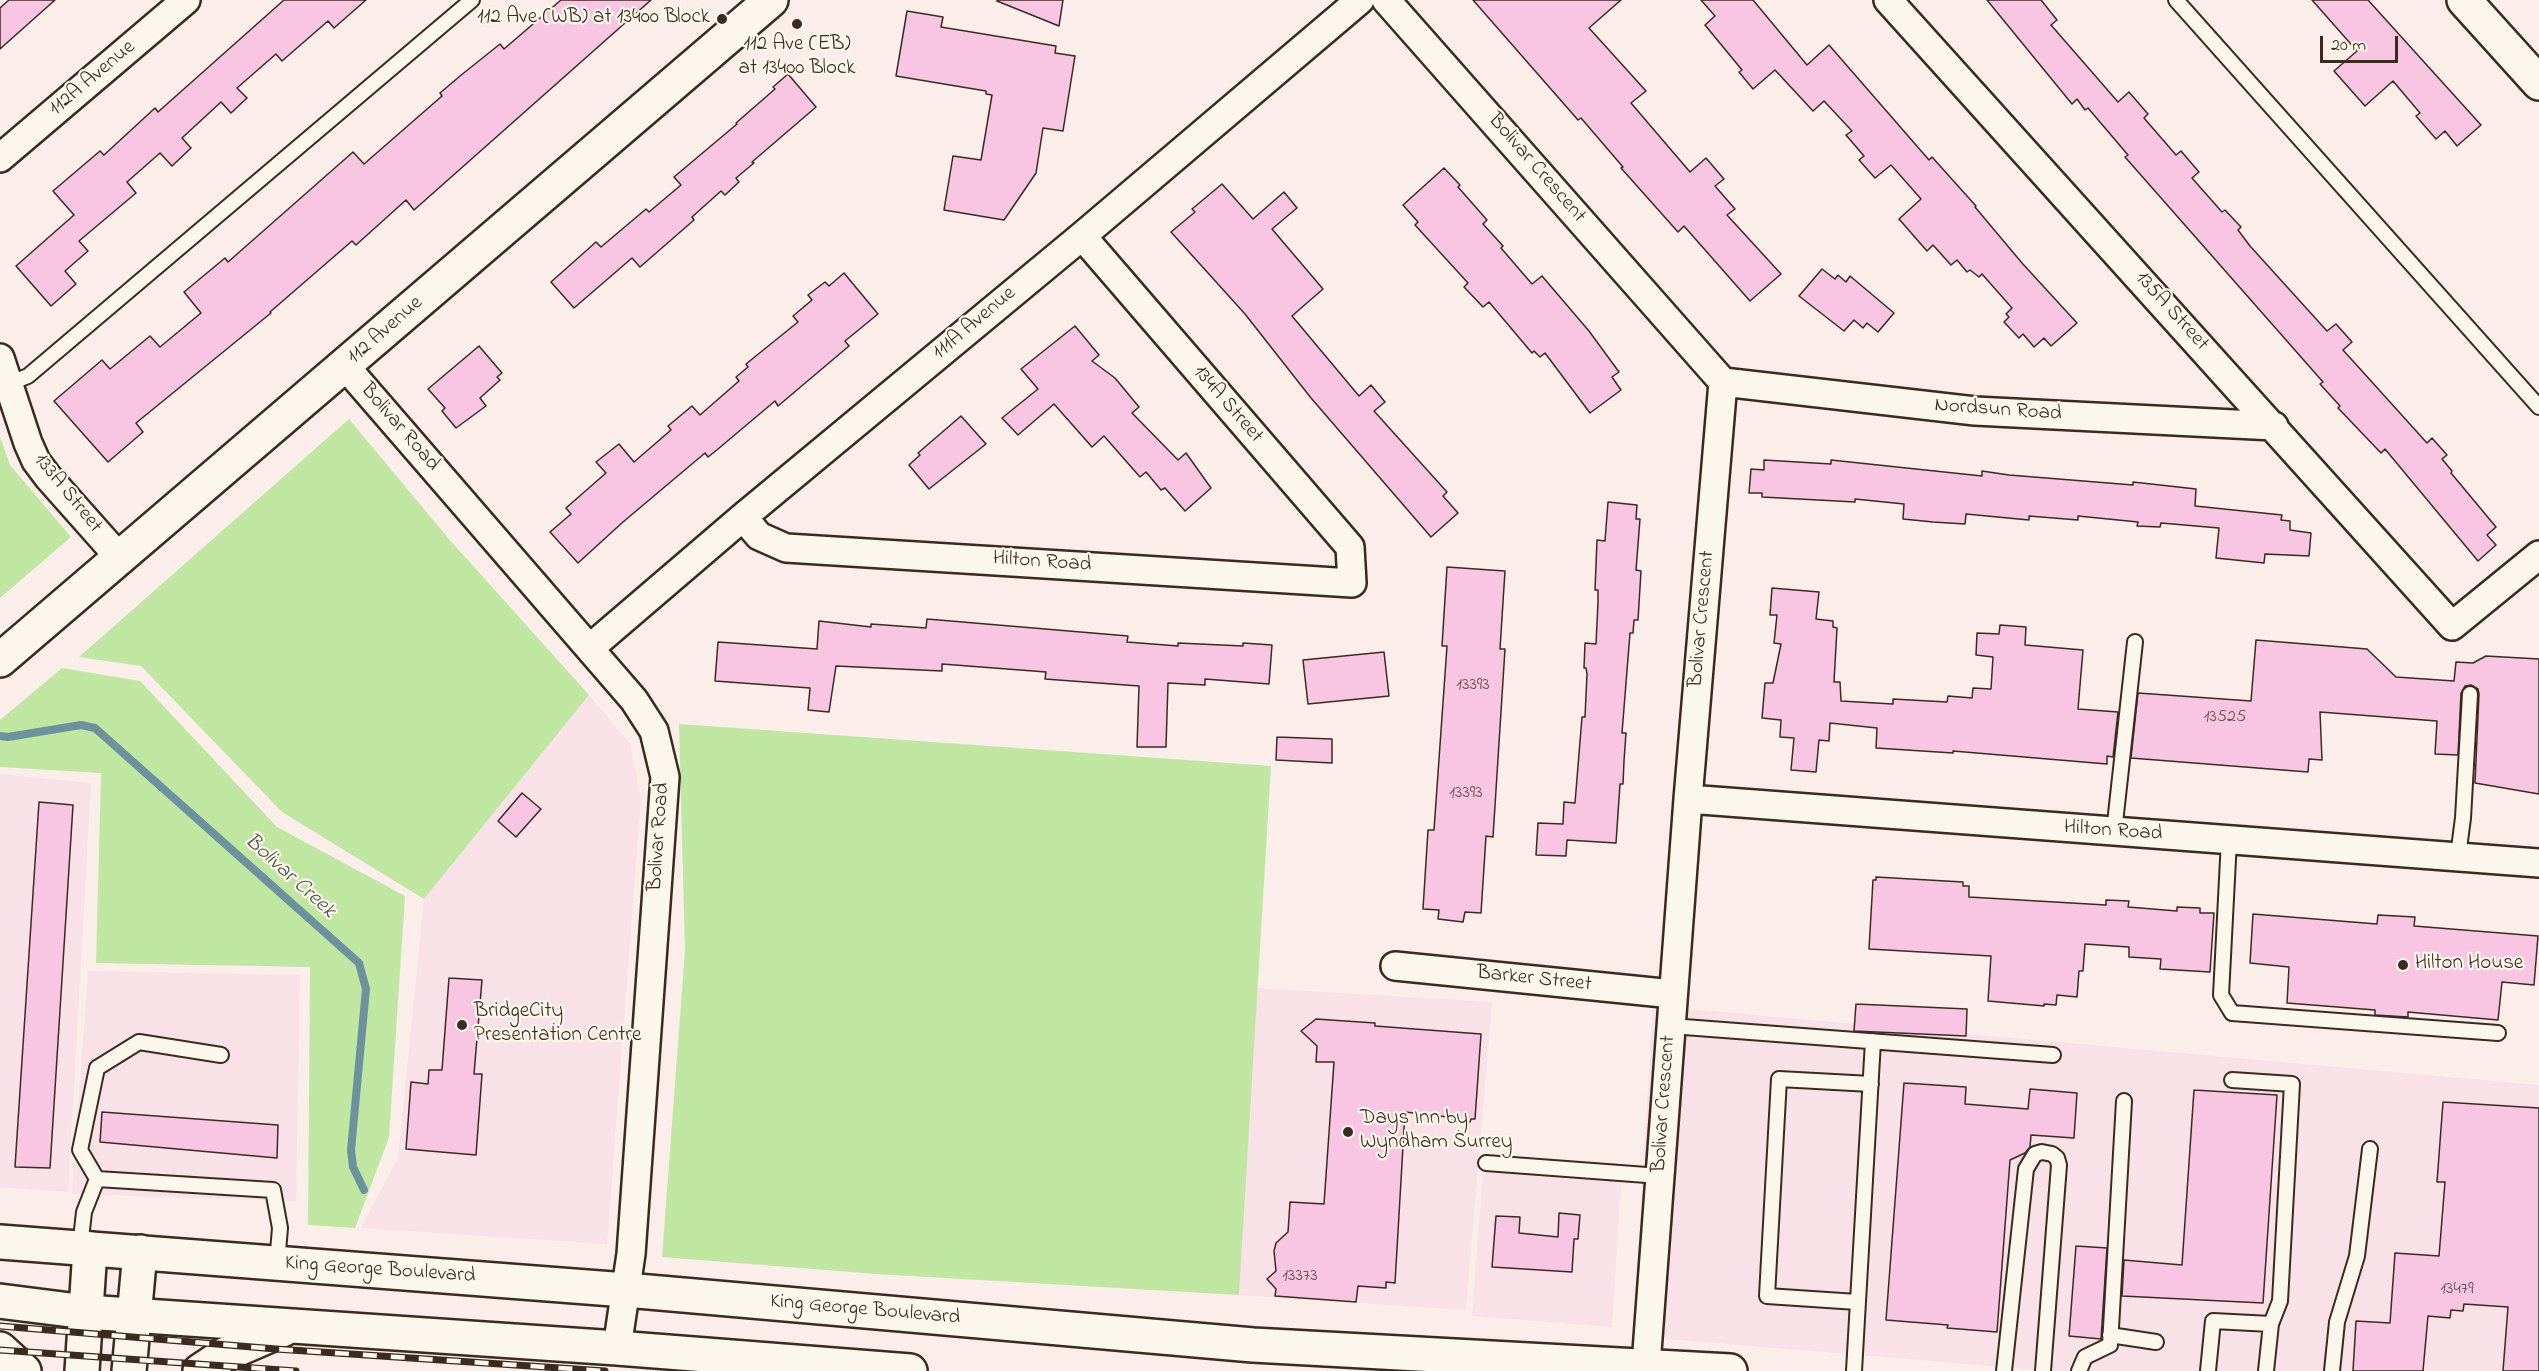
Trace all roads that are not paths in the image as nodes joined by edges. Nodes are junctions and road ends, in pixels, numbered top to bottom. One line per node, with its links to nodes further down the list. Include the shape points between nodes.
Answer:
1 (186, 0): 10 (street, 112A Avenue)
2 (472, 0): 15 (lane, via 28,376)
3 (771, 0): 13 (main road, 112 Avenue)
4 (1360, 0): 11 (street, 111A Avenue)
5 (1386, 0): 14 (street, Bolivar Crescent)
6 (1888, 0): 17 (street, 135A Street)
7 (2176, 0): 16 (lane)
8 (2470, 2): 9 (main road)
9 (2539, 83)
10 (0, 158)
11 (1082, 236): 18 (street, 111A Avenue); 21 (street, 134A Street, via 1350,547)
12 (0, 358): 15 (street, 133A Street)
13 (345, 366): 20 (main road, 112 Avenue); 23 (street, Bolivar Road)
14 (1723, 381): 17 (street, Nordsun Road, via 1975,411); 26 (street, Bolivar Crescent)
15 (8, 384): 20 (street, 133A Street, via 36,460)
16 (2539, 407)
17 (2274, 426): 19 (street, 135A Street, via 2452,626)
18 (743, 517): 21 (street, Hilton Road, via 759,536 786,548); 23 (street, 111A Avenue)
19 (2539, 555)
20 (119, 557): 24 (main road, 112 Avenue)
21 (1352, 583)
22 (2134, 642): 27 (lane)
23 (590, 648): 49 (street, Bolivar Road, via 634,700 654,731 665,777)
24 (0, 660)
25 (2470, 694): 29 (lane)
26 (1688, 799): 27 (street, Hilton Road); 32 (street, Bolivar Crescent)
27 (2114, 832): 28 (street, Hilton Road)
28 (2229, 840): 29 (street, Hilton Road); 34 (lane, via 2221,995 2232,1013)
29 (2458, 856): 30 (street, Hilton Road)
30 (2539, 863)
31 (1395, 966): 32 (street, Barker Street)
32 (1673, 994): 33 (street, Bolivar Crescent)
33 (1671, 1026): 35 (lane); 43 (street, Bolivar Crescent)
34 (2498, 1033)
35 (1873, 1041): 37 (lane); 39 (lane)
36 (221, 1055): 44 (lane, via 139,1042 98,1068 80,1150)
37 (2053, 1055)
38 (2232, 1080): 54 (lane, via 2292,1084 2280,1301)
39 (1870, 1084): 51 (lane); 51 (lane, via 1779,1079 1767,1296)
40 (2124, 1101): 56 (lane)
41 (2370, 1149): 75 (lane, via 2357,1256 2337,1322)
42 (1486, 1163): 43 (lane)
43 (1660, 1176): 61 (street, Bolivar Crescent)
44 (97, 1179): 46 (lane, via 84,1212); 48 (lane, via 273,1190 280,1228)
45 (0, 1242): 46 (main road, King George Boulevard)
46 (85, 1248): 47 (main road, King George Boulevard); 52 (main road)
47 (140, 1252): 48 (main road, King George Boulevard); 53 (main road)
48 (277, 1263): 49 (main road, King George Boulevard)
49 (626, 1290): 58 (street, Bolivar Road); 60 (main road, King George Boulevard)
50 (0, 1301): 52 (main road)
51 (1857, 1302): 69 (lane)
52 (86, 1312): 53 (main road); 64 (main road)
53 (134, 1316): 55 (main road); 65 (main road)
54 (2271, 1324): 73 (lane, via 2213,1321); 74 (lane)
55 (292, 1326): 58 (main road); 66 (main road, via 224,1354)
56 (2110, 1335): 57 (lane); 72 (lane, via 2110,1345 2085,1357)
57 (2156, 1342)
58 (617, 1348): 67 (main road)
59 (0, 1349): 63 (main road)
60 (1494, 1365): 62 (main road, King George Boulevard)
61 (1646, 1365): 62 (main road, King George Boulevard); 68 (main road, King George Boulevard)
62 (1531, 1366)
63 (24, 1371)
64 (82, 1371)
65 (129, 1371)
66 (201, 1371)
67 (909, 1371)
68 (1730, 1371)
69 (1854, 1371)
70 (2004, 1371): 71 (lane, via 2026,1169 2035,1154 2042,1152 2057,1158 2059,1166)
71 (2043, 1371)
72 (2079, 1371)
73 (2208, 1371)
74 (2266, 1371)
75 (2332, 1371)

